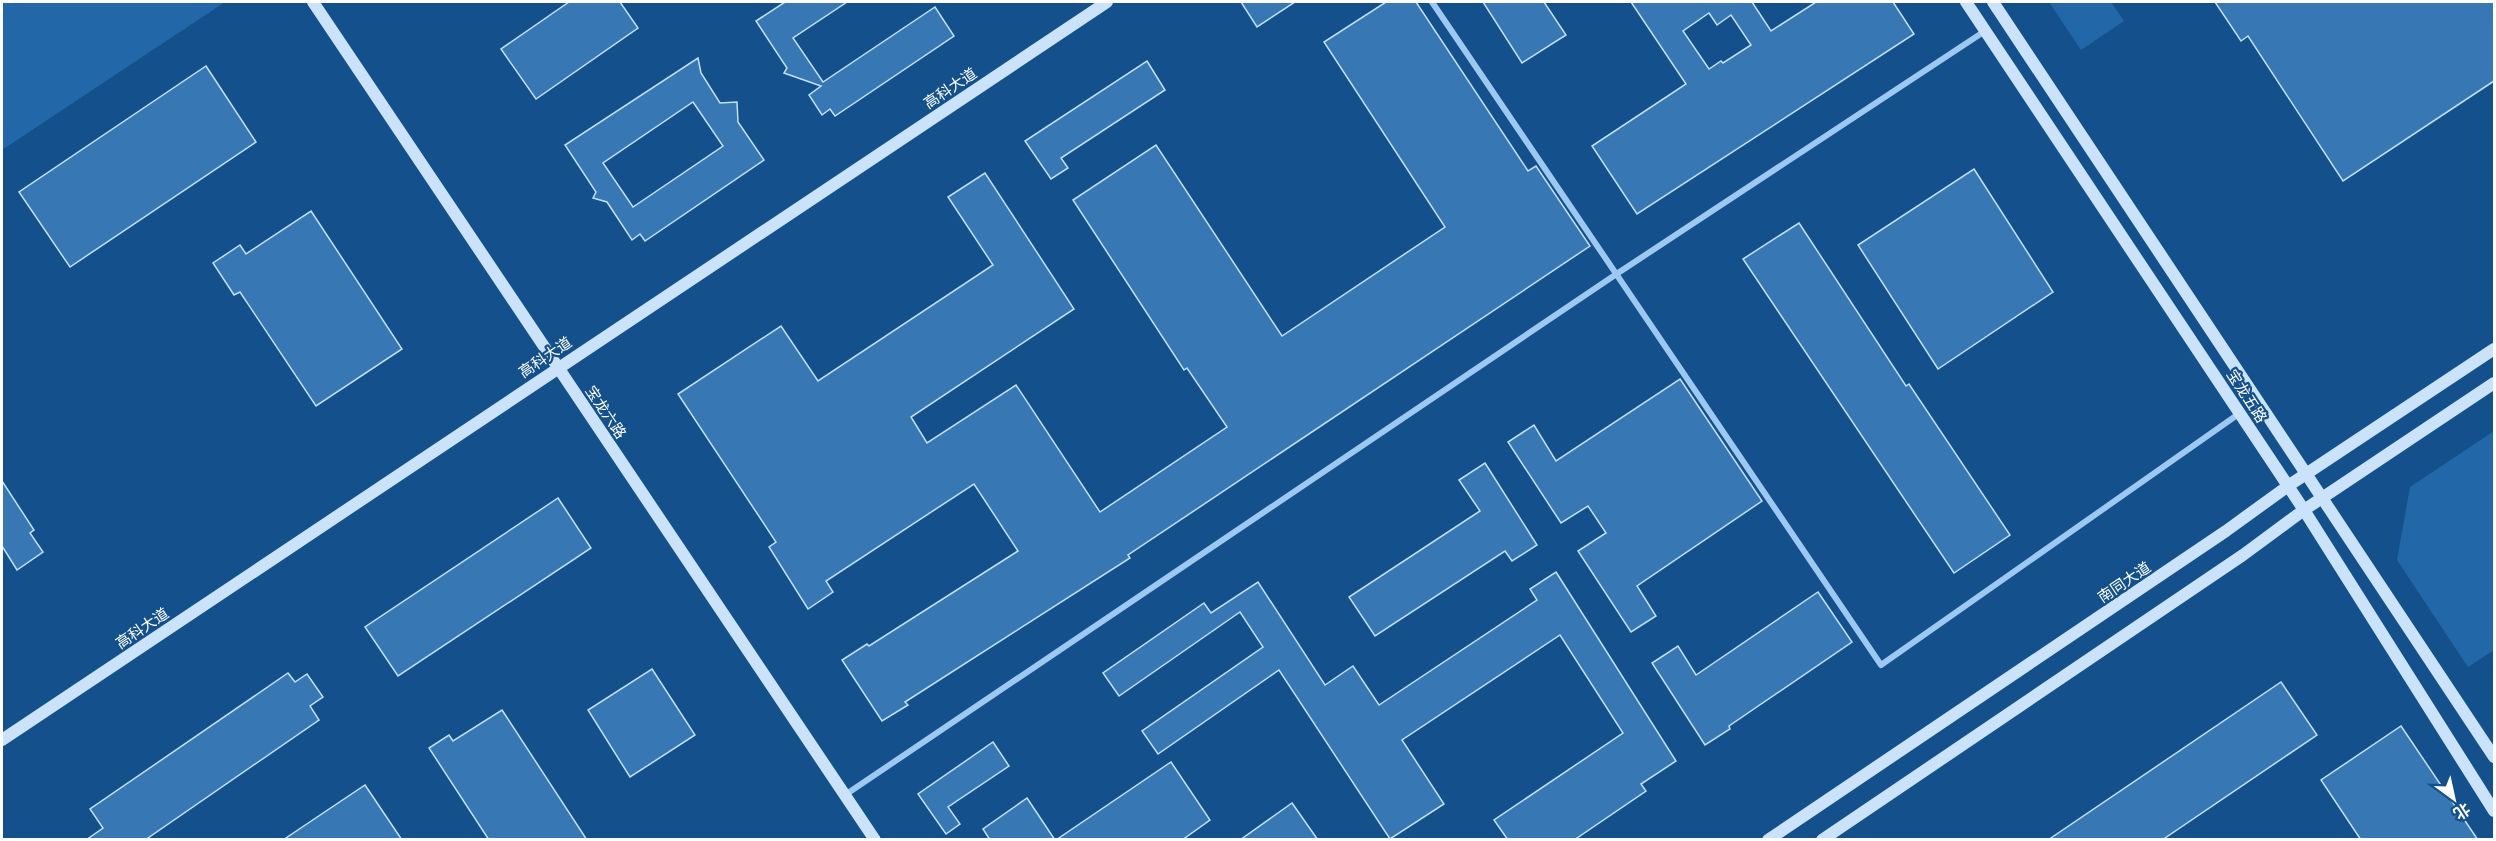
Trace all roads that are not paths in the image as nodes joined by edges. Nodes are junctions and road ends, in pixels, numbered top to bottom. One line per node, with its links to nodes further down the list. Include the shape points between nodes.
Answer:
1 (313, 2): 9 (street, 宝龙六路)
2 (1107, 2): 9 (street, 高科大道)
3 (1432, 2): 7 (street)
4 (1966, 2): 6 (street, 宝龙五路)
5 (1993, 2): 12 (street, 宝龙五路)
6 (1985, 31): 7 (street); 11 (street, 宝龙五路)
7 (1618, 273): 11 (street, via 1881,665); 18 (street)
8 (2494, 349): 12 (street, 南同大道)
9 (558, 367): 16 (street, 高科大道); 18 (street, 宝龙六路)
10 (2494, 382): 14 (street)
11 (2240, 413): 13 (street, 宝龙五路)
12 (2307, 474): 13 (street, 南同大道); 14 (street, 宝龙五路)
13 (2288, 486): 15 (street, 宝龙五路); 21 (street, 南同大道)
14 (2323, 497): 15 (street); 17 (street, 宝龙五路)
15 (2304, 510): 19 (street, 宝龙五路); 22 (street)
16 (2, 740)
17 (2494, 757)
18 (846, 795): 20 (street, 宝龙六路)
19 (2494, 811)
20 (875, 840)
21 (1768, 840)
22 (1822, 840)

